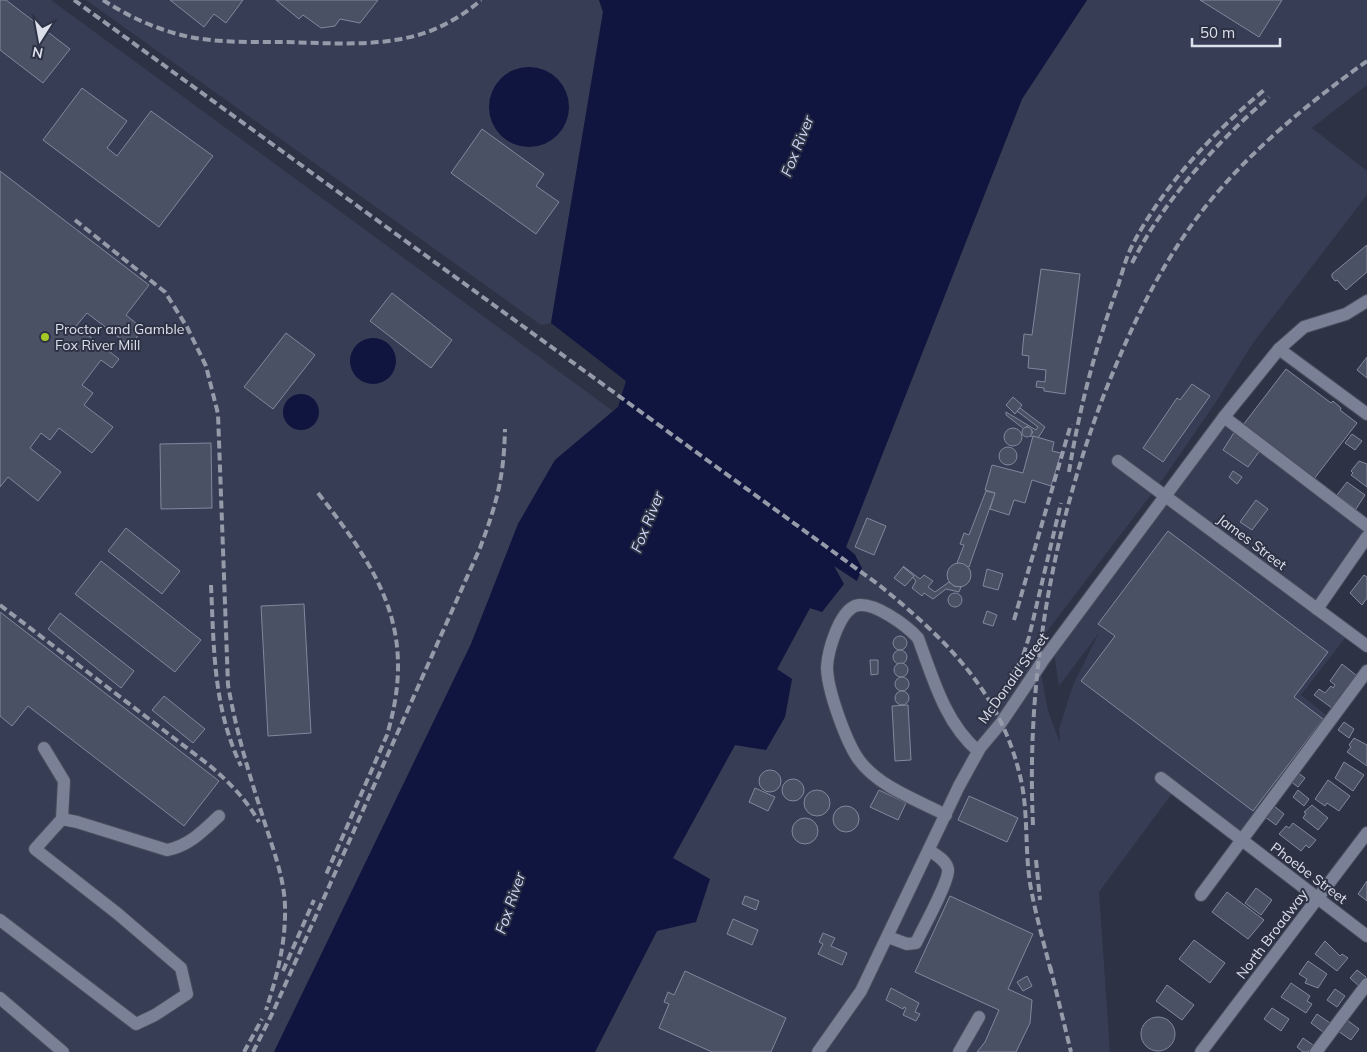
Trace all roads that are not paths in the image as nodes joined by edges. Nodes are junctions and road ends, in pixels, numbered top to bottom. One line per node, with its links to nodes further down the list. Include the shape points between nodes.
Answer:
1 (1367, 301): 2 (street, McDonald Street, via 1346,314 1304,326)
2 (1279, 349): 3 (street); 4 (street, McDonald Street)
3 (1367, 414)
4 (1224, 417): 6 (street, McDonald Street); 7 (street)
5 (1118, 461): 6 (street, James Street)
6 (1164, 495): 9 (street, James Street); 13 (street, McDonald Street)
7 (1367, 526)
8 (1367, 537): 9 (street)
9 (1316, 609): 10 (street, James Street)
10 (1367, 646)
11 (1367, 671): 19 (street)
12 (44, 748): 17 (street, via 64,781)
13 (978, 751): 15 (street, McDonald Street); 15 (street, via 964,738 949,715 918,638 910,629 900,621 865,606 855,606 847,613 834,634 827,665 830,692 858,760 880,781)
14 (1161, 778): 19 (street, Phoebe Street)
15 (946, 815): 20 (street, McDonald Street)
16 (219, 816): 17 (street, via 196,837 179,848 167,850)
17 (62, 819): 23 (street, via 35,849 182,968 187,994 136,1024)
18 (1367, 833): 22 (street, North Broadway)
19 (1237, 837): 21 (street); 22 (street, Phoebe Street)
20 (929, 850): 24 (street, McDonald Street); 24 (street, via 946,863 949,871 945,883 916,943 907,944)
21 (1201, 895)
22 (1318, 898): 25 (street, Phoebe Street); 32 (street, North Broadway)
23 (0, 920)
24 (888, 936): 30 (street, McDonald Street, via 861,991)
25 (1367, 936)
26 (1367, 984): 33 (street)
27 (0, 998): 29 (street)
28 (978, 1017): 31 (street)
29 (63, 1052)
30 (818, 1052)
31 (960, 1052)
32 (1201, 1052)
33 (1316, 1052)

